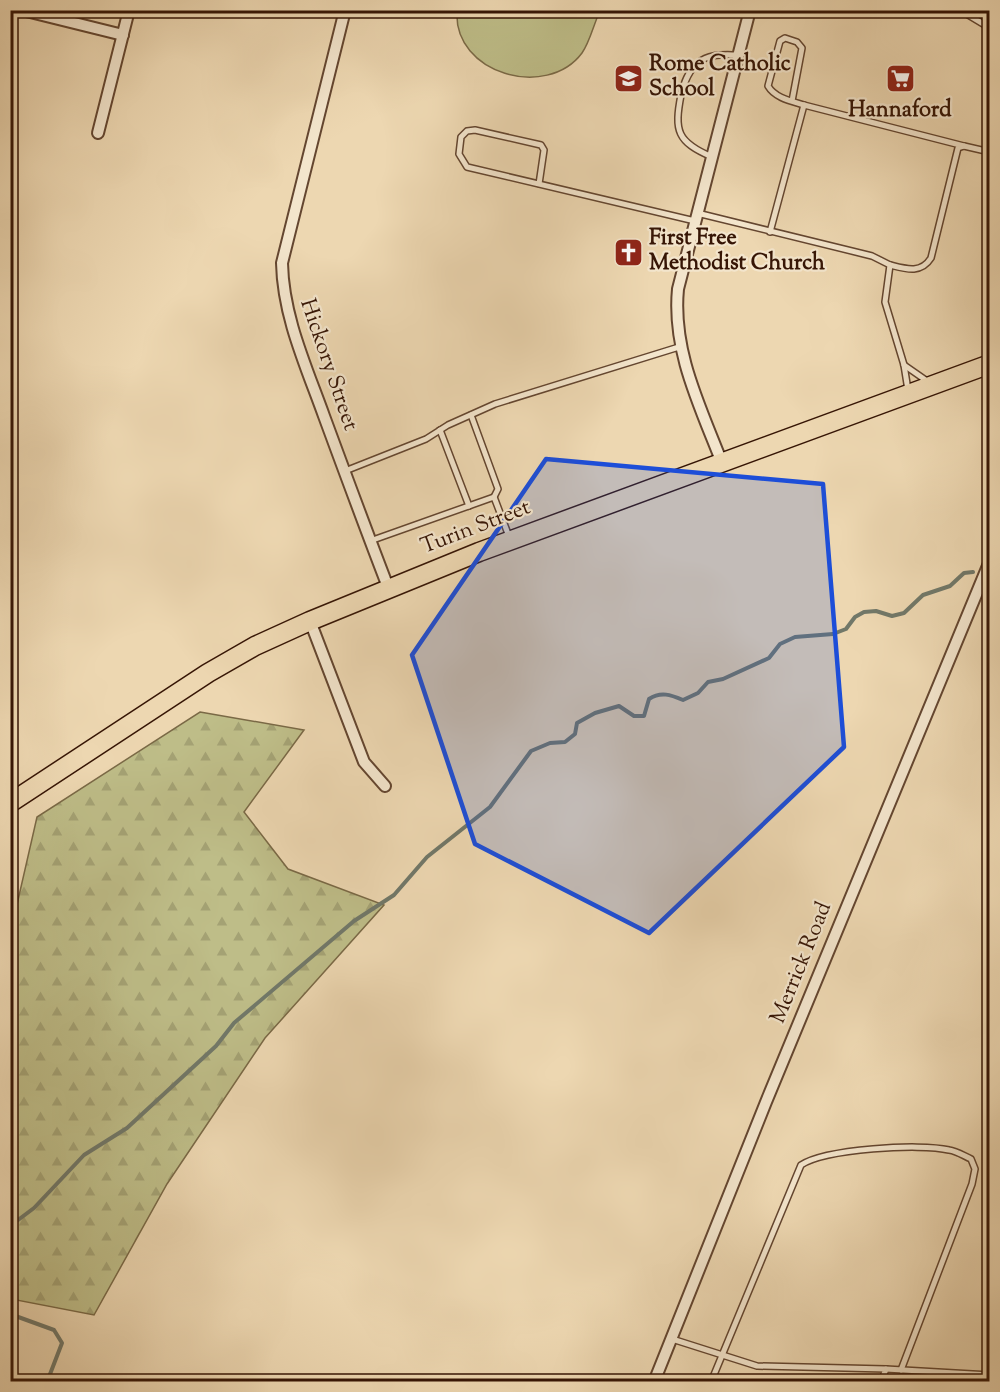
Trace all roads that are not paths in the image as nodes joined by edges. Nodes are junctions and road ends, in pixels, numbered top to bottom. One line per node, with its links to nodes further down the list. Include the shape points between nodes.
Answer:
1 (22, 10): 7 (street)
2 (129, 10): 7 (street)
3 (345, 10): 27 (street, Hickory Street, via 282,263 286,309)
4 (750, 10): 8 (street)
5 (960, 10): 6 (lane)
6 (990, 28)
7 (123, 35): 11 (street)
8 (738, 55): 14 (street); 14 (lane, via 715,54 699,62 685,80 676,124 693,148)
9 (792, 101): 9 (lane, via 768,86 780,41 785,38 802,48); 10 (lane)
10 (804, 105): 12 (lane); 17 (lane)
11 (98, 133)
12 (964, 146): 13 (lane); 18 (lane, via 958,148 931,258 919,269)
13 (990, 152)
14 (712, 157): 16 (street)
15 (539, 184): 15 (lane, via 467,167 459,154 460,137 475,130 541,145 544,150); 16 (lane)
16 (696, 217): 17 (lane); 19 (street, via 678,289 675,316)
17 (770, 232): 18 (lane, via 872,256)
18 (890, 265): 21 (lane, via 885,302)
19 (679, 347): 24 (lane); 26 (street)
20 (990, 364): 22 (main road, Turin Street)
21 (904, 365): 22 (lane); 23 (lane)
22 (935, 384): 23 (main road, Turin Street)
23 (908, 394): 26 (main road, Turin Street)
24 (471, 415): 25 (lane); 28 (lane, via 498,489)
25 (440, 430): 27 (lane); 29 (lane)
26 (722, 463): 30 (main road, Turin Street)
27 (345, 471): 31 (street, Hickory Street)
28 (494, 497): 29 (lane); 30 (lane)
29 (469, 506): 31 (lane)
30 (510, 540): 33 (main road, Turin Street)
31 (370, 541): 33 (street, Hickory Street)
32 (990, 561): 37 (street, Merrick Road)
33 (388, 587): 34 (main road, Turin Street)
34 (310, 621): 35 (street, via 364,762); 36 (main road, Turin Street, via 255,646 208,674)
35 (384, 786)
36 (10, 803)
37 (672, 1339): 38 (lane); 42 (street, Merrick Road)
38 (721, 1356): 39 (lane, via 757,1366); 40 (lane, via 801,1165 826,1155 926,1147 952,1150 971,1160 975,1170 972,1184); 43 (lane)
39 (886, 1369): 40 (lane); 44 (lane)
40 (901, 1370): 41 (lane)
41 (990, 1375)
42 (654, 1382)
43 (711, 1382)
44 (881, 1382)

